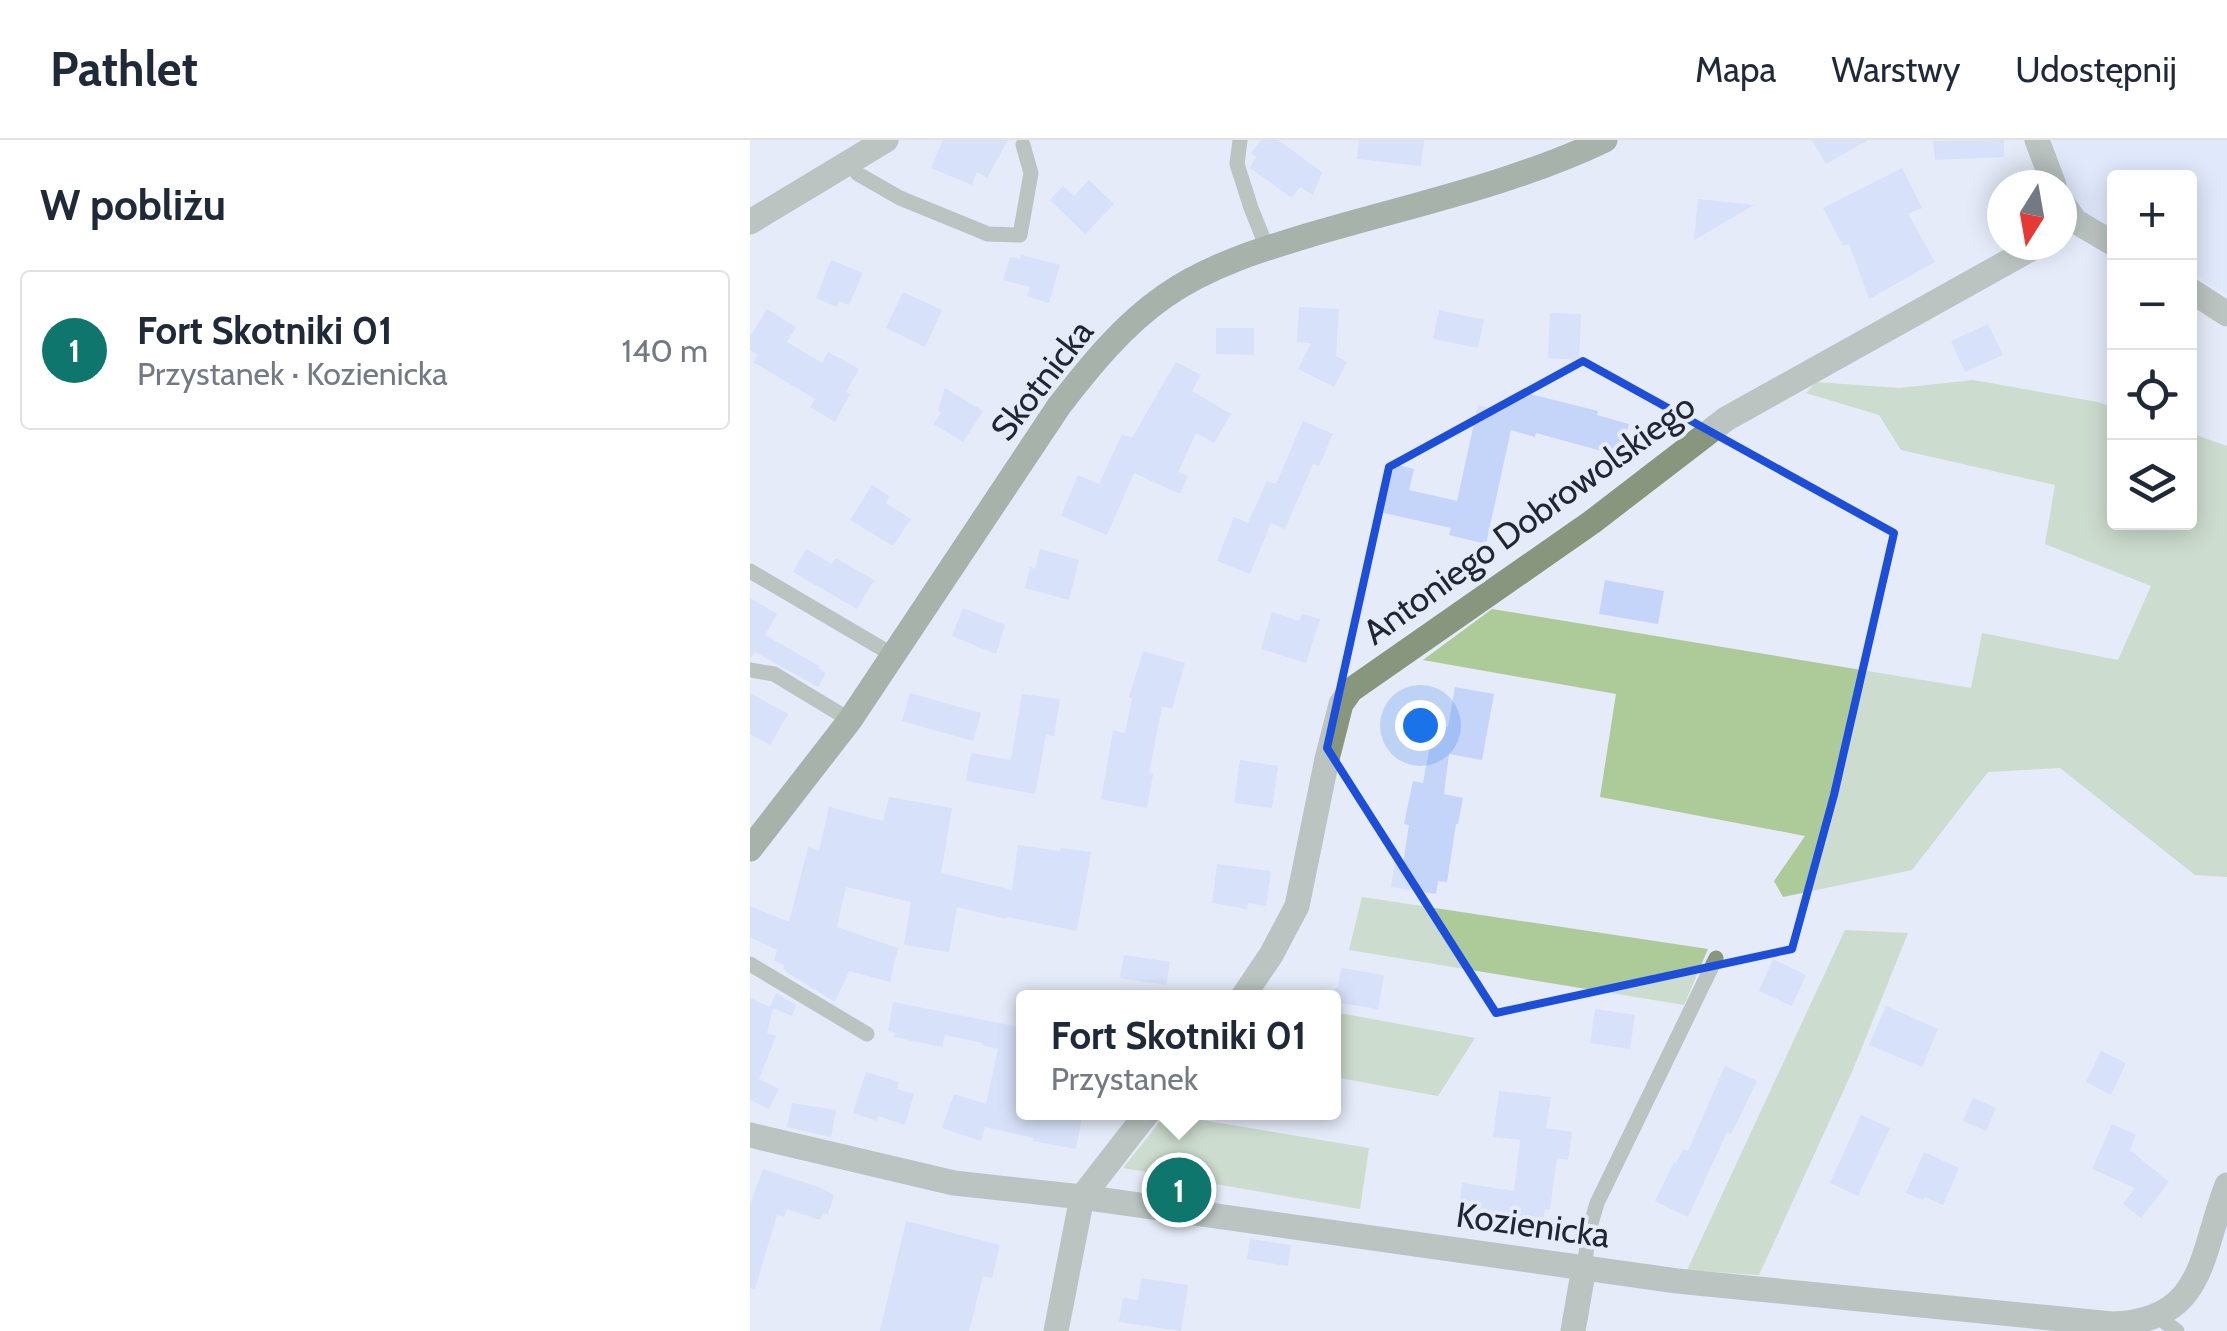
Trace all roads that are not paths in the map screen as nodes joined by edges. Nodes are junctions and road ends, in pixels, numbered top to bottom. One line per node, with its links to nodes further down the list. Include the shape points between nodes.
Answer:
1 (886, 140): 6 (street)
2 (1240, 140): 11 (lane, via 1237,164)
3 (1605, 140): 11 (main road, Skotnicka, via 1506,178)
4 (2037, 140): 7 (street)
5 (1023, 145): 6 (lane, via 1031,173 1020,235 988,234 900,198)
6 (849, 162): 8 (street)
7 (2048, 170)
8 (750, 222)
9 (2077, 224): 10 (street)
10 (2107, 240)
11 (1267, 248): 16 (main road, Skotnicka, via 1165,296 1092,363)
12 (2011, 260): 22 (street, Antoniego Dobrowolskiego, via 1726,419 1351,690 1341,704 1296,906)
13 (2197, 295): 14 (street)
14 (2227, 314)
15 (750, 571): 16 (lane)
16 (893, 655): 18 (main road, Skotnicka)
17 (750, 670): 18 (lane, via 774,674)
18 (850, 720): 19 (main road, Skotnicka)
19 (750, 849)
20 (1716, 958): 28 (lane, via 1597,1203)
21 (750, 964): 23 (lane)
22 (1248, 990)
23 (867, 1034)
24 (1142, 1120): 27 (street)
25 (750, 1135): 27 (street, Kozienicka, via 954,1183)
26 (2227, 1184): 29 (street, Kozienicka, via 2195,1278)
27 (1082, 1197): 28 (street, Kozienicka); 30 (street)
28 (1584, 1267): 29 (street, Kozienicka, via 2112,1324); 31 (street)
29 (2168, 1324)
30 (1056, 1331)
31 (1573, 1331)

